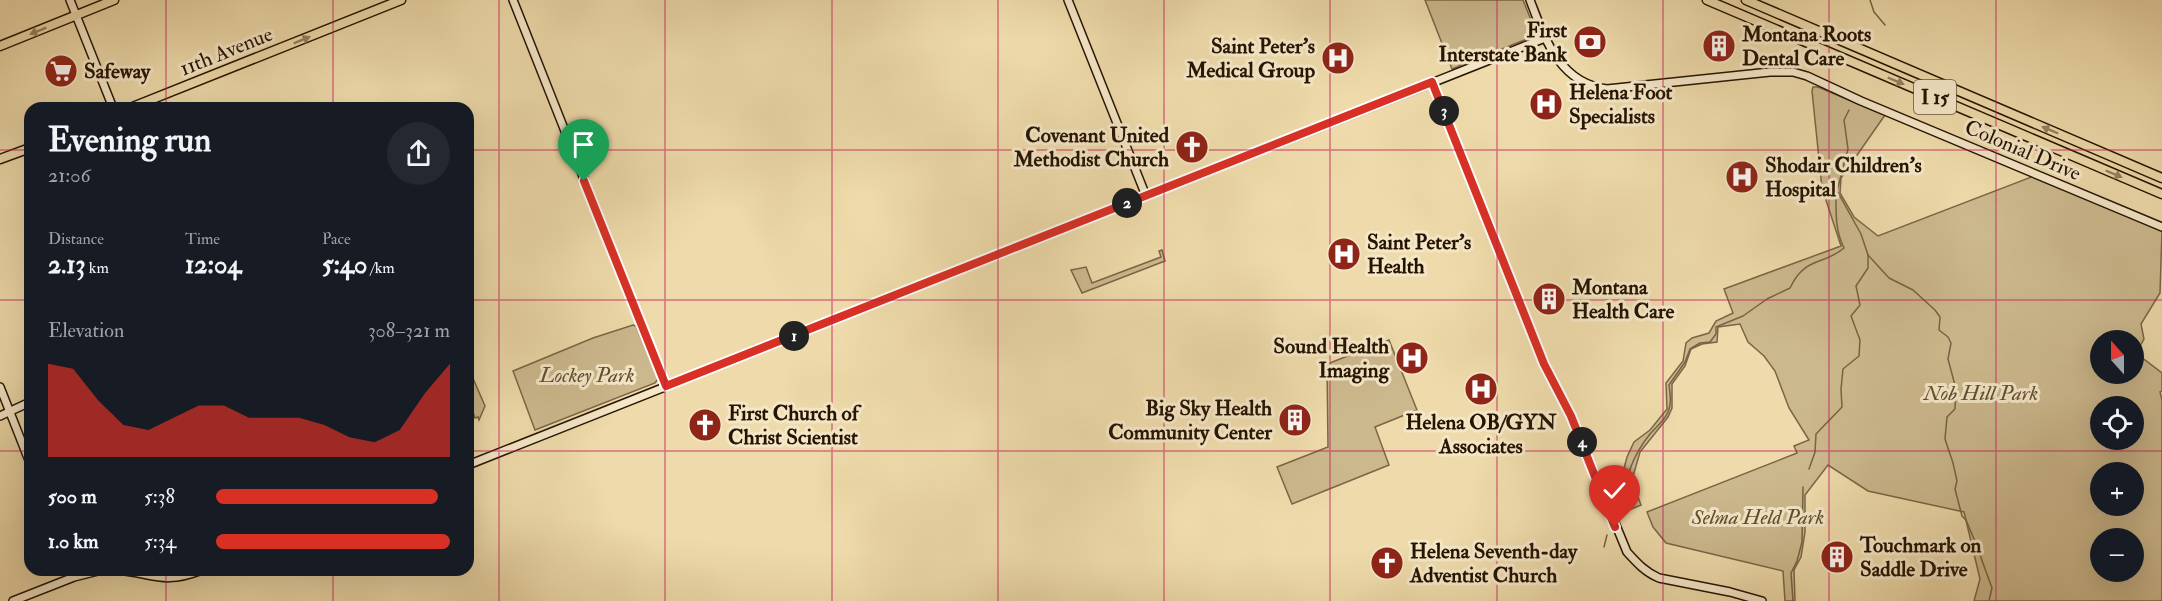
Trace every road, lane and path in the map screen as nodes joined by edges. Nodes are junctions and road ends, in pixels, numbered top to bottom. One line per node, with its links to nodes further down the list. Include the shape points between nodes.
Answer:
1 (70, 0): 9 (street)
2 (114, 0): 9 (highway)
3 (401, 0): 14 (highway, 11th Avenue, one-way to 3)
4 (513, 0): 21 (street)
5 (1068, 0): 19 (street)
6 (1530, 0): 10 (street, Colonial Drive)
7 (1707, 0): 18 (highway, I 15, one-way to 18)
8 (1746, 0): 17 (highway, I 15, one-way to 8)
9 (76, 15): 11 (highway, one-way to 11); 13 (street)
10 (1545, 38): 12 (street); 20 (street, Colonial Drive, via 1565,70 1596,88 1766,72 1807,76)
11 (0, 46)
12 (1432, 82): 19 (street); 32 (street, via 1544,364 1571,416 1627,552 1643,569 1659,578)
13 (111, 102)
14 (145, 102)
15 (24, 149): 16 (highway)
16 (0, 159)
17 (2162, 178)
18 (2162, 194)
19 (1146, 196): 21 (street)
20 (2162, 227)
21 (666, 386): 27 (street)
22 (0, 387): 24 (street)
23 (24, 405): 24 (street)
24 (10, 412): 25 (street); 26 (street)
25 (0, 416)
26 (24, 448)
27 (474, 463)
28 (67, 576): 31 (street)
29 (149, 576): 30 (street, via 164,579)
30 (188, 576)
31 (13, 601)
32 (1762, 601)

